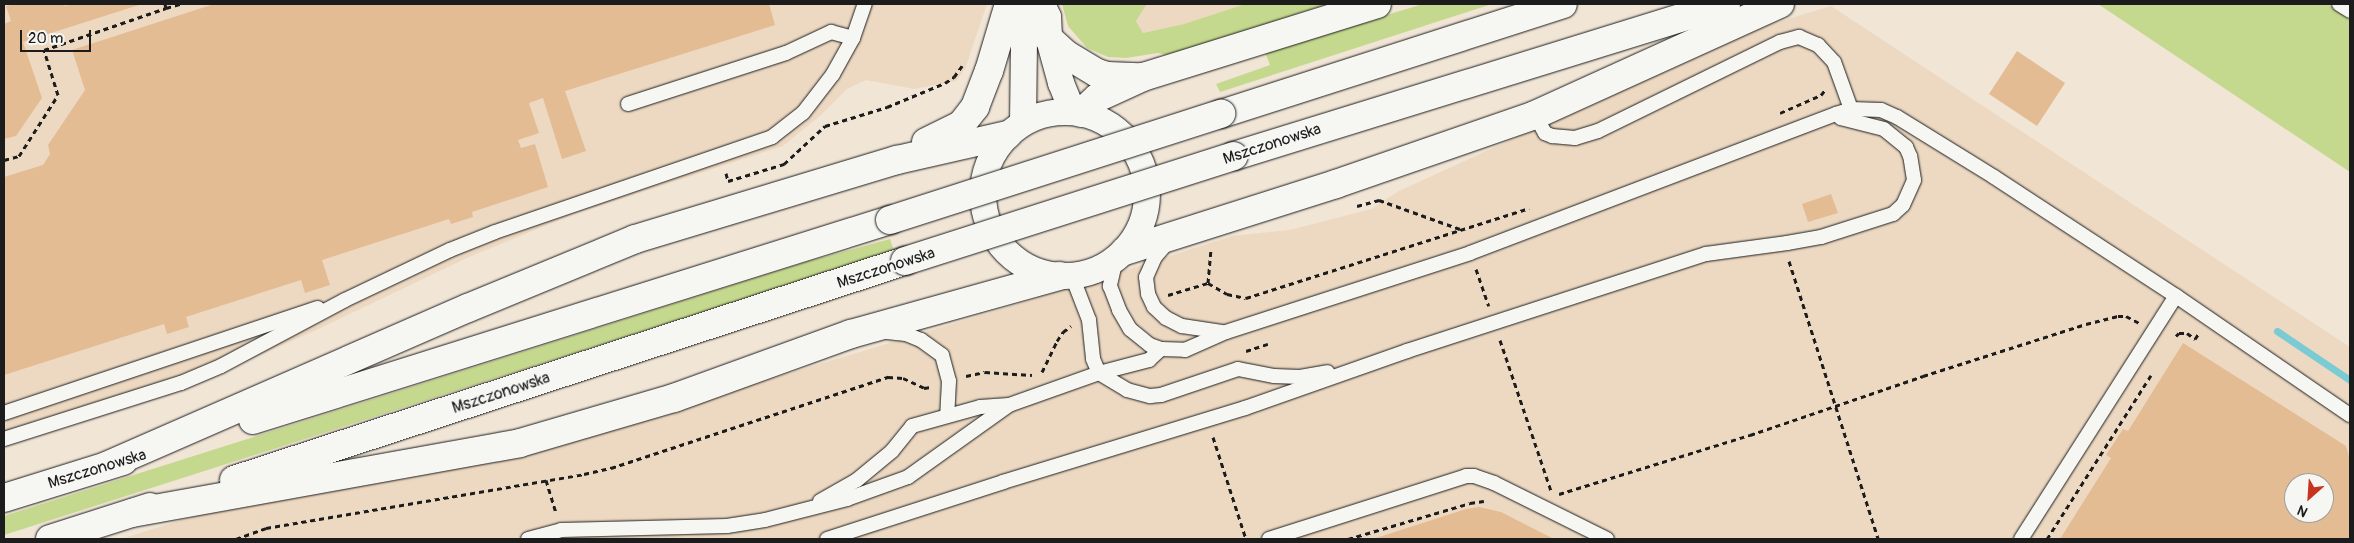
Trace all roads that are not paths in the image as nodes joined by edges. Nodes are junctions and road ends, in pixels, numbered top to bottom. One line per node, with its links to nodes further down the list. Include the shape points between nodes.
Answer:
1 (865, 4): 11 (lane)
2 (1009, 4): 20 (main road, via 982,92 969,116 955,129 911,148)
3 (1034, 4): 19 (street, via 1024,42)
4 (1042, 4): 12 (street, via 1048,17)
5 (1563, 4): 36 (main road, Mszczonowska, bridge)
6 (1726, 4): 39 (main road, Mszczonowska, bridge, via 905,261)
7 (1780, 4): 18 (main road)
8 (2339, 4): 10 (lane)
9 (1364, 5): 13 (main road)
10 (2350, 11)
11 (853, 38): 14 (lane, via 831,32 786,53); 25 (lane, via 833,74 803,113 772,137 494,232)
12 (1049, 39): 13 (main road, via 1067,56 1097,73); 16 (street, via 1062,83)
13 (1143, 77): 16 (main road, via 1097,98)
14 (628, 104)
15 (1851, 109): 17 (lane); 18 (lane, via 1834,62 1818,45 1799,37 1780,42 1582,136 1562,138 1545,133); 24 (lane, via 1881,110 1897,117)
16 (1077, 113): 19 (street, via 1042,114); 22 (street, via 1104,122 1124,137 1143,169 1147,194 1144,218)
17 (1836, 114): 26 (lane, via 1470,253); 29 (lane, via 1884,129 1902,142 1910,156 1914,180 1903,204 1893,214 1828,235 1787,244 1706,254)
18 (1535, 115): 21 (main road)
19 (1015, 129): 20 (main road); 23 (street, via 991,157 983,183 987,223 1010,256 1033,270)
20 (897, 160): 36 (main road, via 635,239)
21 (1176, 235): 22 (main road); 26 (lane, via 1150,266 1145,284 1151,301 1158,312 1182,326)
22 (1120, 255): 23 (street, via 1095,271); 28 (lane, via 1110,286 1124,321 1140,339)
23 (1066, 276): 27 (main road); 30 (lane, via 1089,320 1093,359)
24 (2176, 296): 33 (lane); 45 (lane)
25 (345, 300): 32 (lane); 35 (lane, via 221,366 181,383)
26 (1226, 332): 28 (lane, via 1185,350)
27 (851, 334): 34 (lane, via 884,331 906,334 933,346 947,367); 39 (main road, via 674,398 520,443)
28 (1161, 349): 30 (lane, via 1149,360)
29 (1368, 365): 30 (lane, via 1300,377 1238,369 1150,396 1127,390); 42 (lane, via 1208,420)
30 (1099, 372): 31 (lane)
31 (1009, 405): 34 (lane, via 980,407); 38 (lane, via 908,477 864,494)
32 (4, 413)
33 (2350, 414)
34 (947, 415): 38 (lane, via 912,426 892,451 857,480)
35 (4, 439)
36 (106, 466): 37 (main road, Mszczonowska)
37 (4, 498)
38 (804, 510): 41 (lane, via 727,526 561,530)
39 (132, 513): 40 (main road, Mszczonowska)
40 (50, 539)
41 (528, 539)
42 (827, 539)
43 (1269, 539): 44 (lane, via 1474,476 1494,482)
44 (1607, 539)
45 (2021, 539)

